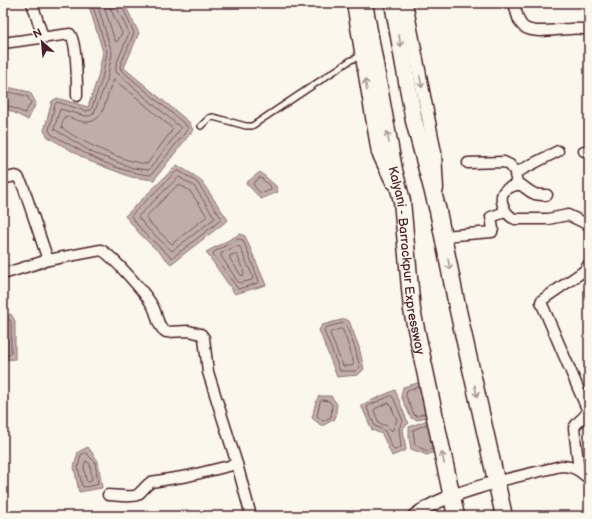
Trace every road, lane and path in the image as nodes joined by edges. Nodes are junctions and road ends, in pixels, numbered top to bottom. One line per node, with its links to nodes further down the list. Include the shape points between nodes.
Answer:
1 (32, 3): 8 (street)
2 (352, 3): 10 (street)
3 (364, 3): 19 (highway, Kalyani - Barrackpur Expressway, one-way to 3, via 394,170)
4 (393, 3): 20 (highway, one-way to 20, via 414,121)
5 (406, 3): 20 (street, one-way to 20, via 435,153)
6 (514, 3): 7 (street, via 520,24 532,30)
7 (589, 30)
8 (43, 37): 9 (street); 11 (street, via 67,34 72,37)
9 (3, 43)
10 (362, 56): 12 (lane, via 351,60 252,126 213,117); 19 (street, one-way to 10, via 378,153)
11 (77, 96)
12 (201, 126)
13 (558, 151): 15 (street)
14 (468, 163): 15 (street, via 504,162)
15 (516, 173): 17 (street)
16 (3, 179): 24 (street, via 18,177)
17 (518, 185): 18 (street, via 535,194); 21 (street, via 508,188 503,193 502,205)
18 (547, 195)
19 (402, 201): 33 (highway, Kalyani - Barrackpur Expressway, one-way to 19, via 412,310)
20 (438, 211): 23 (highway)
21 (505, 212): 22 (street, via 515,219 571,216); 23 (street, via 491,217 492,232)
22 (589, 225)
23 (443, 236): 31 (highway, one-way to 31)
24 (48, 260): 26 (street); 28 (street, via 102,250 148,298 161,329 166,332 189,331 201,334 204,338 210,380)
25 (589, 264): 27 (street, via 584,271 541,302)
26 (3, 274)
27 (588, 412): 29 (street, via 574,428)
28 (237, 464): 32 (street, via 185,477 151,482 134,496); 34 (street)
29 (578, 470): 30 (street); 31 (street, via 561,466)
30 (589, 479)
31 (496, 482): 33 (street); 37 (highway)
32 (108, 495)
33 (451, 496): 35 (street, via 424,508); 36 (highway, Kalyani - Barrackpur Expressway)
34 (251, 516)
35 (414, 516)
36 (456, 516)
37 (504, 516)

